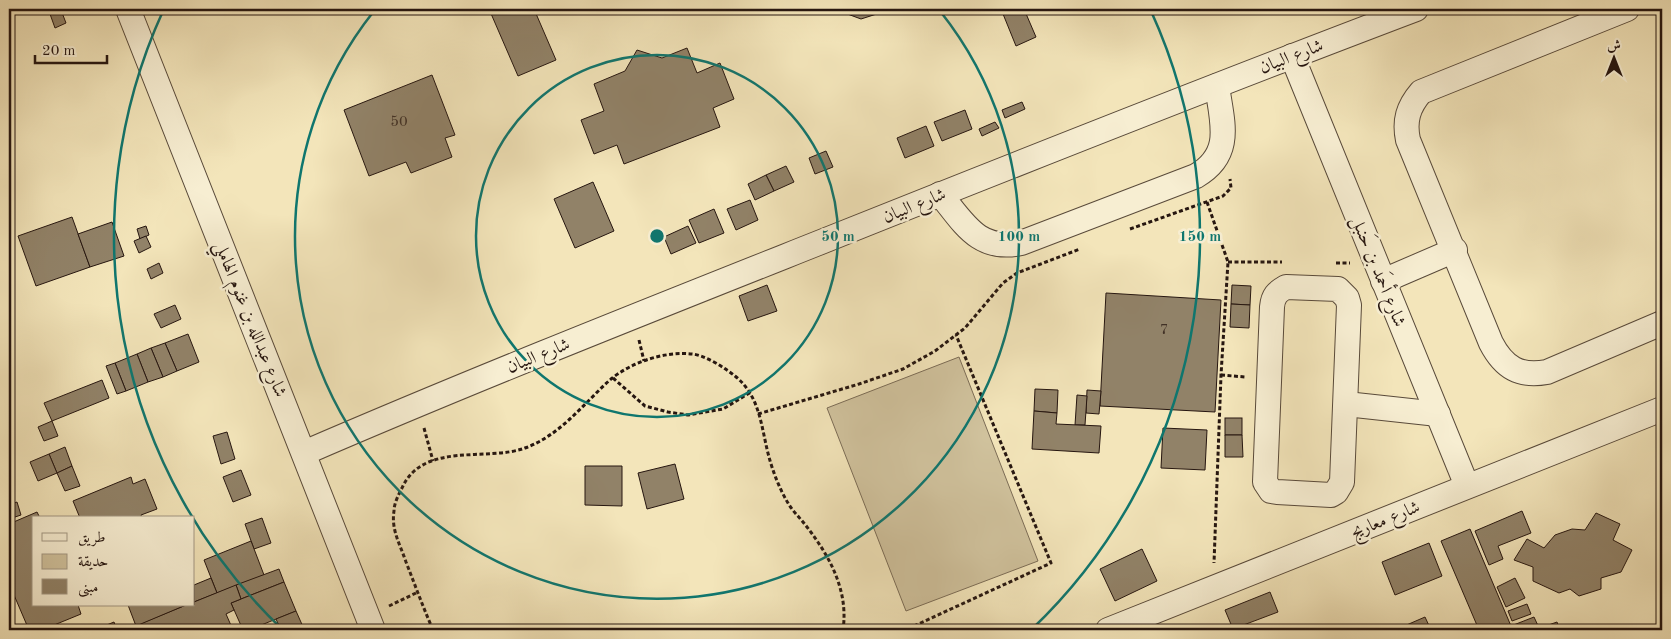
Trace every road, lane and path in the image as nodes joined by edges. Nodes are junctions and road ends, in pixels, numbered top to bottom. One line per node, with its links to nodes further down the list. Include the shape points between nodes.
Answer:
1 (128, 9): 22 (street, شارع عبدالله بن غنوم الهاملي)
2 (1416, 9): 4 (street, شارع البيان)
3 (1626, 9): 11 (street, via 1432,86 1412,102 1407,114 1408,140)
4 (1292, 56): 5 (street, شارع البيان); 12 (street, شارع أحمَد بن حَنبل)
5 (1217, 86): 7 (street, شارع البيان); 7 (street, via 1222,146 1208,169 1177,183 1009,246 984,241 973,234)
6 (1230, 176): 8 (path, via 1231,188 1223,196)
7 (940, 194): 17 (street, شارع البيان)
8 (1207, 202): 9 (path); 25 (path, via 1228,262)
9 (1124, 232)
10 (1088, 246): 14 (path, via 1017,273 1003,283)
11 (1455, 250): 12 (street); 13 (street, via 1498,356 1519,373 1547,372)
12 (1384, 281): 21 (street, شارع أحمَد بن حَنبل)
13 (1662, 323)
14 (956, 336): 20 (path, via 903,369); 31 (path, via 1050,563 914,626)
15 (613, 378): 16 (path, via 645,406 688,415 723,409); 16 (path, via 639,363 660,356 694,354 735,376); 23 (path, via 567,422 526,448 504,453 453,454)
16 (751, 392): 20 (path)
17 (417, 404): 22 (street, شارع البيان); 23 (path)
18 (1346, 404): 18 (street, via 1347,298 1338,289 1286,287 1278,291 1272,307 1267,487 1326,495 1336,492 1342,482); 21 (street)
19 (1662, 409): 24 (street, شارع معاريج)
20 (758, 414): 29 (path, via 769,458 788,502 824,549 836,571)
21 (1438, 414): 24 (street, شارع أحمَد بن حَنبل)
22 (304, 453): 27 (street, شارع عبدالله بن غنوم الهاملي)
23 (433, 461): 26 (path, via 418,469 403,485 394,509 394,533)
24 (1467, 486): 25 (street, شارع معاريج)
25 (1213, 589): 32 (street, شارع معاريج)
26 (416, 594): 27 (path); 28 (path)
27 (370, 623)
28 (433, 630)
29 (844, 630): 30 (path)
30 (852, 630)
31 (895, 630)
32 (1108, 630)

